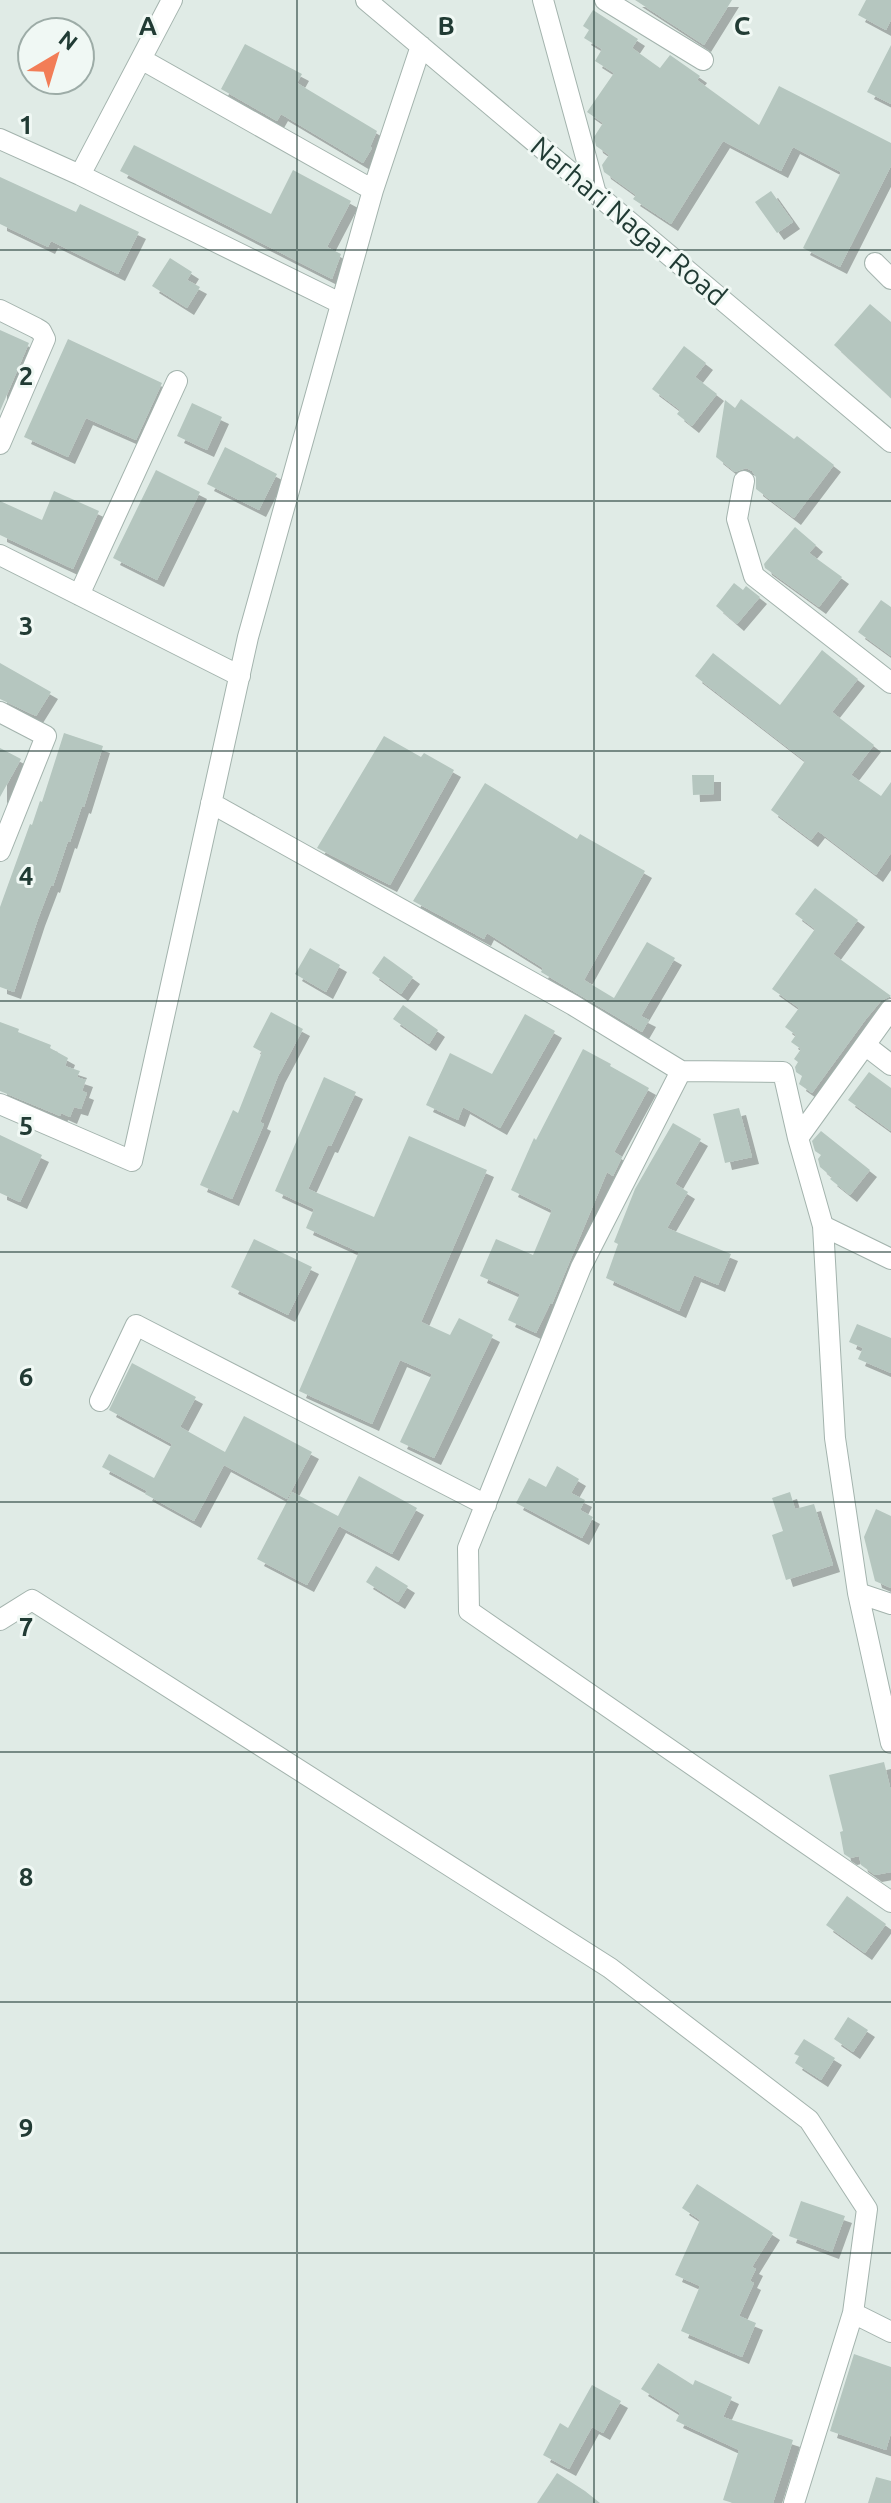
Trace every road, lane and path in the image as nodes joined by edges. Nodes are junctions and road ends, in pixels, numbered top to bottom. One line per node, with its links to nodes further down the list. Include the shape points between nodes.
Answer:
1 (172, 0): 6 (street)
2 (366, 0): 5 (street, Narhari Nagar Road)
3 (543, 0): 11 (street)
4 (605, 0): 7 (street)
5 (421, 46): 10 (street); 11 (street, Narhari Nagar Road)
6 (141, 59): 9 (street); 10 (street)
7 (703, 60)
8 (0, 139): 9 (street)
9 (80, 175): 14 (street)
10 (373, 190): 14 (street)
11 (596, 194): 17 (street, Narhari Nagar Road)
12 (875, 263): 13 (street)
13 (891, 279)
14 (340, 303): 22 (street)
15 (0, 310): 18 (street, via 41,331 45,339)
16 (177, 381): 21 (street)
17 (891, 442)
18 (0, 444)
19 (744, 481): 23 (street, via 737,519 754,576)
20 (0, 555): 21 (street)
21 (79, 595): 22 (street)
22 (240, 676): 25 (street)
23 (891, 683)
24 (0, 712): 26 (street, via 46,736)
25 (211, 803): 30 (street); 31 (street, via 132,1161)
26 (0, 851)
27 (891, 1009): 28 (street)
28 (865, 1045): 29 (street); 32 (street)
29 (891, 1065)
30 (681, 1071): 32 (street, via 783,1072); 36 (street, via 581,1267)
31 (0, 1104)
32 (798, 1138): 33 (street)
33 (823, 1226): 34 (street); 37 (street, via 835,1438)
34 (891, 1259)
35 (100, 1401): 36 (street, via 136,1325)
36 (486, 1505): 41 (street, via 468,1548 469,1611)
37 (858, 1593): 38 (street); 40 (street)
38 (891, 1604)
39 (0, 1620): 42 (street, via 32,1600 610,1968 809,2120 867,2209)
40 (891, 1743)
41 (891, 1902)
42 (853, 2313): 43 (street); 44 (street)
43 (891, 2332)
44 (794, 2503)

